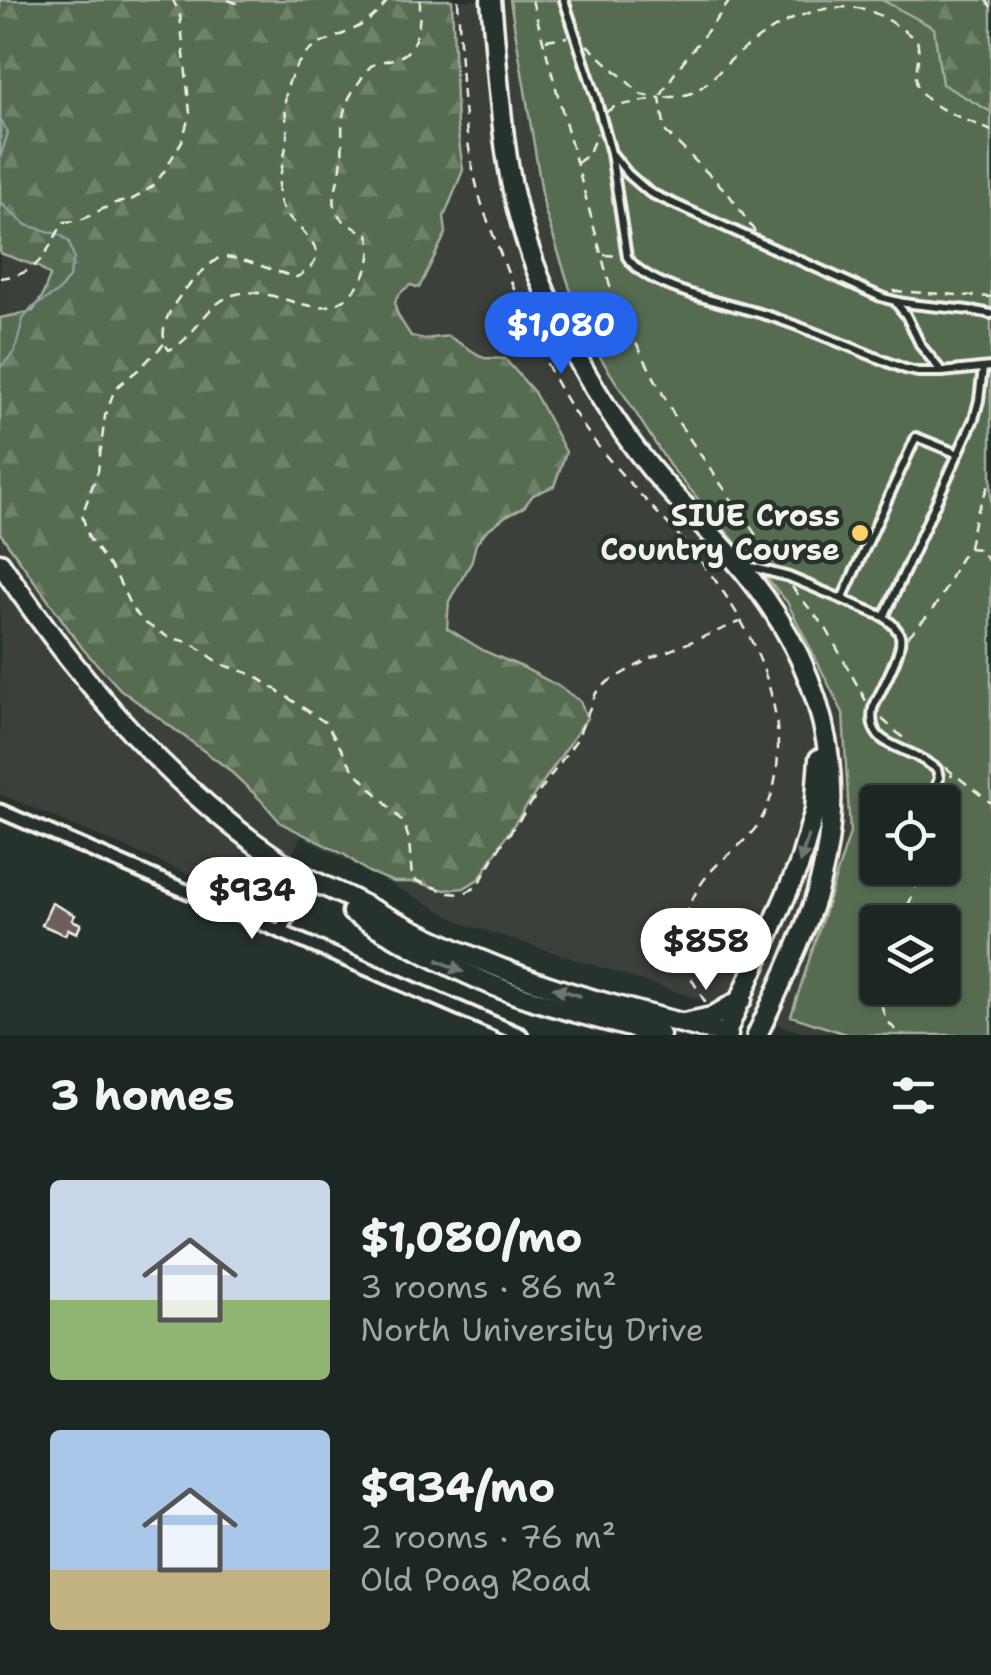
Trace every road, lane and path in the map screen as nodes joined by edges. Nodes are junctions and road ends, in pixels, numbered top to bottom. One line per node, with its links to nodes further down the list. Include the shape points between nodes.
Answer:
1 (173, 0): 23 (path, via 190,113 163,173 129,201 64,222 30,271)
2 (228, 0): 3 (path)
3 (240, 0)
4 (388, 0): 28 (path, via 372,19 303,57 286,91 288,134 278,190 284,211 318,250 312,266 298,277 220,257 173,305)
5 (420, 0): 28 (path, via 420,22 408,51 371,66 343,112 334,208 368,234 372,248 350,295 324,306 300,306 234,294 210,307 180,345 169,350)
6 (458, 0): 40 (path, via 461,94 476,188 544,360 596,444 683,540)
7 (491, 0): 35 (main road, via 506,158 552,306 630,440)
8 (532, 0): 14 (path)
9 (564, 0): 13 (lane)
10 (730, 0): 15 (path)
11 (986, 0): 12 (path)
12 (991, 7)
13 (577, 36): 14 (path); 15 (path, via 642,96); 16 (lane)
14 (543, 40): 19 (path)
15 (660, 98): 16 (path, via 616,106); 17 (path, via 691,93 791,16 863,8 917,40 921,95); 20 (path, via 666,131 728,192)
16 (602, 118): 18 (lane); 19 (path, via 588,154)
17 (991, 132)
18 (611, 153): 20 (lane, via 650,193); 22 (lane)
19 (576, 164): 21 (path)
20 (764, 246): 26 (lane)
21 (601, 255): 22 (path); 37 (path, via 614,301 676,419)
22 (628, 257): 30 (lane, via 664,284 779,319 905,369)
23 (0, 278)
24 (881, 288): 25 (path)
25 (991, 297)
26 (896, 302): 27 (lane); 30 (lane)
27 (991, 314)
28 (164, 344): 40 (path, via 113,394 82,515 88,538 145,623 254,676 326,723 353,769 404,823 412,879 449,893 477,886 578,739 596,692 651,658)
29 (987, 368): 30 (lane); 31 (lane, via 974,419)
30 (942, 372)
31 (956, 454): 38 (lane, via 916,437); 39 (lane)
32 (991, 479): 33 (path)
33 (969, 548): 36 (path, via 979,549); 41 (path, via 933,610)
34 (0, 563): 48 (main road, via 86,681 152,752 225,818)
35 (737, 563): 37 (lane); 42 (main road, via 790,639)
36 (991, 564)
37 (784, 576): 38 (lane); 43 (path, via 827,630)
38 (842, 599): 39 (lane)
39 (884, 617): 41 (lane, via 900,635)
40 (740, 622): 53 (path, via 771,692 777,764 758,825 702,881 686,914 686,962)
41 (900, 647): 43 (lane)
42 (810, 684): 50 (main road, one-way to 50, via 820,765 815,810 800,864); 52 (main road, via 830,760 828,835 807,922)
43 (873, 708): 45 (lane, via 876,732 937,769)
44 (953, 773): 46 (path)
45 (936, 785)
46 (950, 785)
47 (0, 811): 49 (street)
48 (308, 878): 49 (street); 54 (main road, one-way to 48, via 496,966); 56 (main road, one-way to 56, via 350,911 442,963 515,994)
49 (281, 932): 55 (street)
50 (742, 998): 53 (main road); 57 (main road)
51 (880, 1005): 60 (path)
52 (770, 1006): 58 (main road); 59 (main road)
53 (712, 1017): 54 (main road)
54 (682, 1023): 57 (main road)
55 (521, 1035)
56 (660, 1035)
57 (726, 1035)
58 (757, 1035)
59 (776, 1035)
60 (902, 1035)

